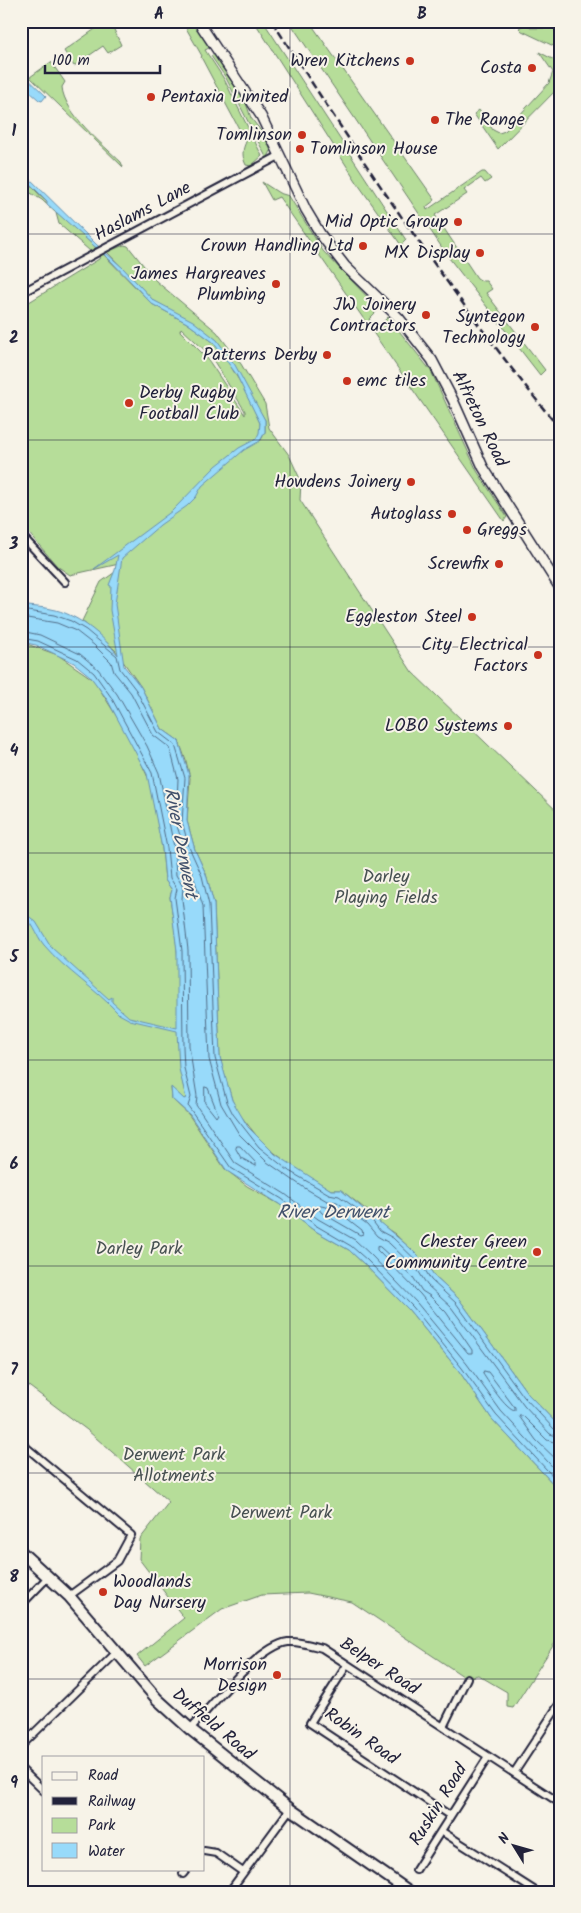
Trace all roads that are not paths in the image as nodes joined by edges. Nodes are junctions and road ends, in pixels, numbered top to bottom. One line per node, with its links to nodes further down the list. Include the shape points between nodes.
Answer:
1 (198, 21): 2 (street, Alfreton Road, via 244,87)
2 (279, 156): 3 (street, Haslams Lane); 6 (street, Alfreton Road, via 309,216 334,253 399,318 432,360 483,468)
3 (21, 293)
4 (21, 535): 5 (street)
5 (65, 582)
6 (560, 588)
7 (21, 1442): 10 (street, via 131,1535 117,1561)
8 (21, 1552): 9 (main road, Duffield Road)
9 (49, 1576): 10 (main road, Duffield Road); 11 (street)
10 (68, 1596): 12 (main road, Duffield Road)
11 (21, 1605)
12 (116, 1653): 17 (main road, Duffield Road, via 157,1699); 18 (street)
13 (348, 1665): 16 (street, Belper Road); 17 (street, Belper Road, via 316,1646 287,1642 276,1646 254,1661); 25 (street, Robin Road, via 310,1724)
14 (467, 1678): 16 (street)
15 (560, 1703): 21 (street)
16 (444, 1725): 19 (street, Belper Road)
17 (190, 1729): 24 (main road, Duffield Road)
18 (21, 1746)
19 (488, 1757): 21 (street, Belper Road); 25 (street, Ruskin Road)
20 (21, 1769): 22 (street)
21 (514, 1773): 23 (street, Belper Road)
22 (42, 1789)
23 (560, 1803)
24 (290, 1808): 29 (street); 31 (main road, Duffield Road)
25 (449, 1815): 26 (street, Ruskin Road)
26 (442, 1831): 28 (street, Ruskin Road); 32 (street)
27 (205, 1850): 29 (street, via 216,1853)
28 (416, 1870)
29 (243, 1872): 30 (street)
30 (229, 1892)
31 (410, 1892)
32 (537, 1892)

